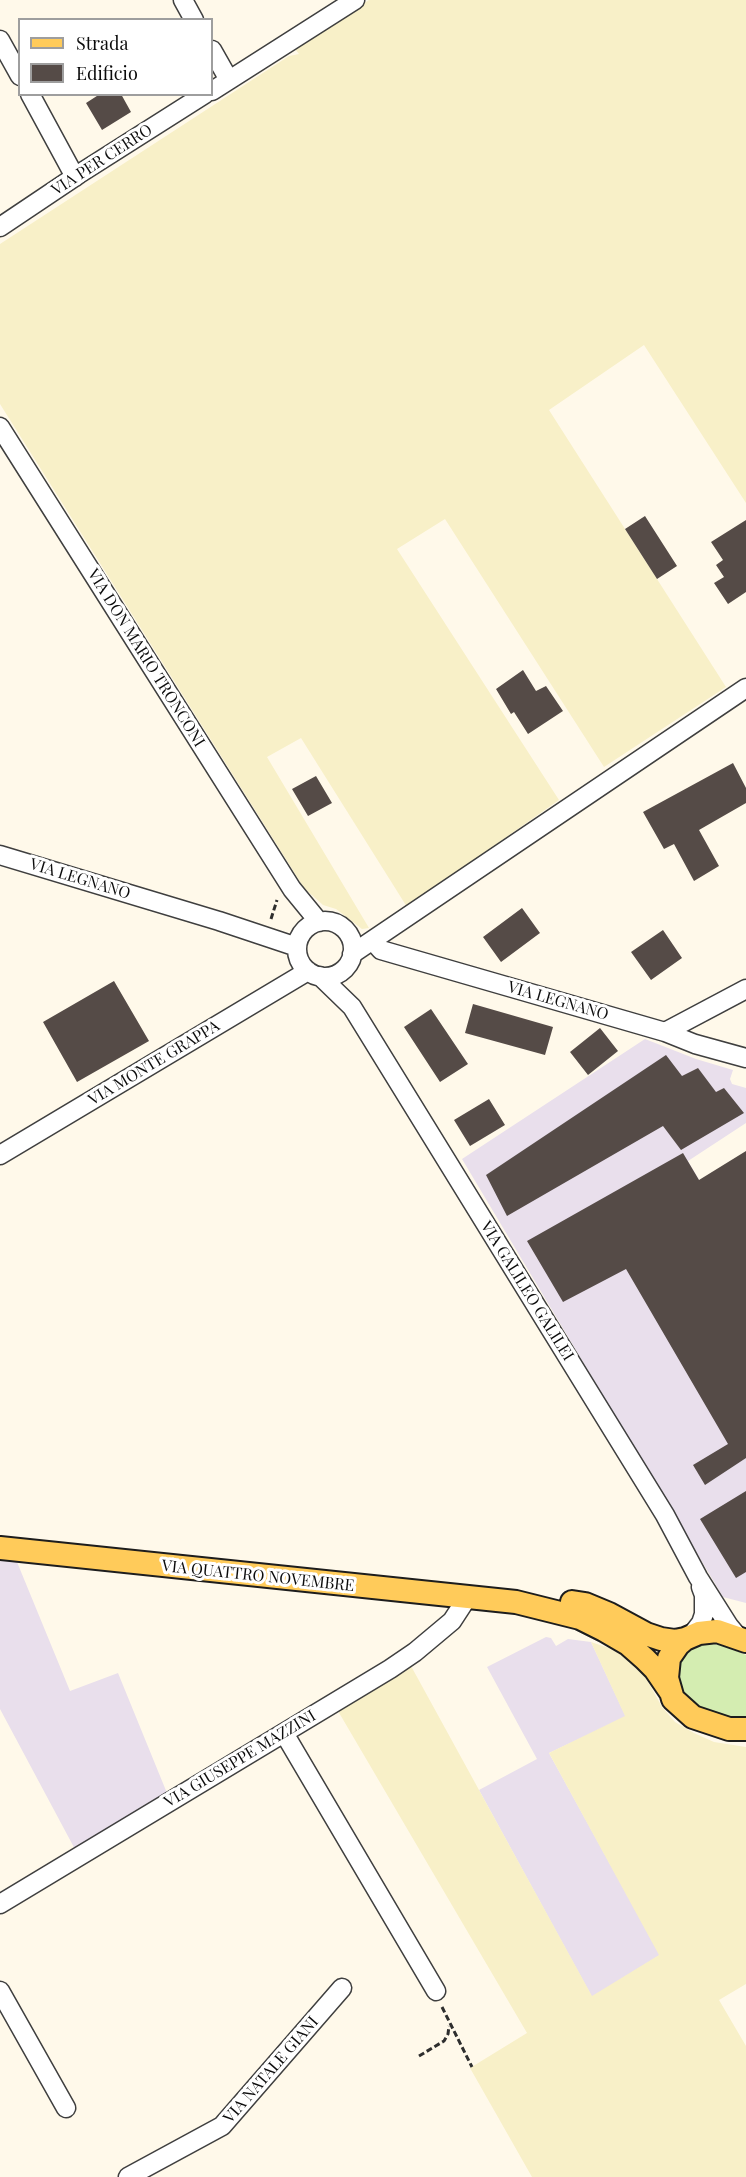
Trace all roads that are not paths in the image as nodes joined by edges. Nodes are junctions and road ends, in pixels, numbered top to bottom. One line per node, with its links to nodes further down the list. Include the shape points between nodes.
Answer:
1 (183, 0): 3 (street)
2 (355, 0): 7 (street)
3 (193, 18)
4 (0, 40): 6 (street)
5 (213, 52): 7 (street)
6 (18, 72)
7 (229, 80): 8 (street)
8 (213, 90)
9 (31, 96): 11 (street)
10 (203, 96): 11 (street, VIA PER CERRO)
11 (75, 177): 12 (street, VIA PER CERRO)
12 (0, 227)
13 (0, 427): 16 (street, VIA DON MARIO TRONCONI)
14 (746, 688): 19 (street)
15 (0, 855): 18 (street, VIA LEGNANO)
16 (292, 889): 17 (street, VIA DON MARIO TRONCONI); 18 (street, VIA DON MARIO TRONCONI)
17 (319, 922): 18 (street, via 306,928); 20 (street, via 328,921 344,929 353,945)
18 (299, 941): 21 (street, via 300,961)
19 (373, 941): 20 (street); 24 (street, VIA LEGNANO, via 381,950)
20 (349, 961): 21 (street, via 338,974); 23 (street, VIA GALILEO GALILEI)
21 (314, 974): 23 (street, VIA GALILEO GALILEI); 26 (street, VIA MONTE GRAPPA)
22 (746, 989): 24 (street)
23 (352, 1007): 28 (street, VIA GALILEO GALILEI, via 665,1515)
24 (665, 1032): 25 (street, VIA LEGNANO)
25 (746, 1058)
26 (0, 1155)
27 (0, 1548): 29 (main road, VIA QUATTRO NOVEMBRE)
28 (698, 1577): 31 (street, VIA GALILEO GALILEI, via 704,1595 704,1614); 32 (street, VIA GALILEO GALILEI, via 729,1626)
29 (466, 1598): 30 (main road, VIA QUATTRO NOVEMBRE); 35 (street, VIA GIUSEPPE MAZZINI, via 452,1621 416,1652)
30 (516, 1602): 31 (main road, VIA QUATTRO NOVEMBRE, via 547,1599 585,1604 654,1636 675,1641); 33 (main road, VIA QUATTRO NOVEMBRE, via 580,1618 604,1630 645,1659)
31 (687, 1638): 32 (main road, VIA QUATTRO NOVEMBRE, via 717,1631); 33 (main road, via 669,1658)
32 (744, 1639)
33 (670, 1691): 34 (main road, VIA QUATTRO NOVEMBRE, via 678,1706 693,1717 729,1729)
34 (744, 1729)
35 (284, 1733): 36 (street, VIA GIUSEPPE MAZZINI); 39 (street)
36 (0, 1904)
37 (342, 1988): 41 (street, VIA NATALE GIANI, via 222,2126)
38 (0, 1991): 40 (street)
39 (436, 1991)
40 (66, 2108)
41 (128, 2177)

